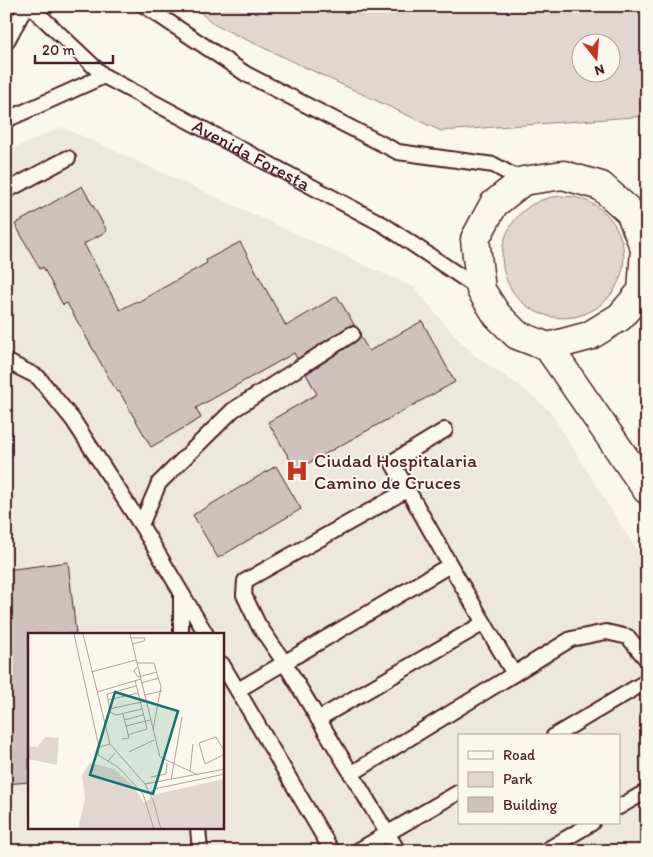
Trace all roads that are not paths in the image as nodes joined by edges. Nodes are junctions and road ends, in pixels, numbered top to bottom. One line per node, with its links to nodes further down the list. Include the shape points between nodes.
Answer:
1 (26, 6): 4 (lane)
2 (30, 6): 5 (lane, Avenida Foresta)
3 (145, 6): 8 (lane, via 246,74 398,152 494,165)
4 (6, 43)
5 (104, 76): 6 (lane); 10 (lane, Avenida Foresta, via 384,225)
6 (6, 120)
7 (68, 158): 9 (lane)
8 (524, 181): 10 (street, via 494,204 476,239); 11 (street, via 563,174 601,186 630,212 645,248)
9 (6, 191)
10 (481, 290): 13 (street, via 497,315 517,335)
11 (645, 297): 13 (street, via 589,336)
12 (352, 334): 18 (lane, via 233,410 160,483)
13 (548, 347): 17 (street)
14 (6, 361): 18 (lane, via 38,376 73,420)
15 (446, 430): 16 (lane, via 392,462)
16 (407, 490): 19 (lane); 25 (lane, via 245,581 244,594 258,624)
17 (647, 490)
18 (141, 526): 20 (lane)
19 (450, 565): 21 (lane); 25 (lane)
20 (181, 592): 22 (lane); 23 (lane)
21 (484, 623): 27 (lane); 30 (lane)
22 (181, 633)
23 (205, 633)
24 (647, 660): 27 (lane, via 628,637 606,632 571,639)
25 (284, 662): 29 (lane); 30 (lane)
26 (224, 667): 29 (lane)
27 (514, 674): 32 (lane)
28 (647, 681): 31 (lane)
29 (238, 690): 40 (lane)
30 (318, 719): 32 (lane)
31 (557, 734)
32 (352, 774): 38 (lane)
33 (647, 791): 35 (lane)
34 (458, 793): 38 (lane)
35 (620, 806)
36 (590, 824): 43 (lane)
37 (198, 830): 39 (lane)
38 (388, 834): 41 (lane); 42 (lane)
39 (200, 851)
40 (332, 851)
41 (358, 851)
42 (398, 851)
43 (545, 851)

